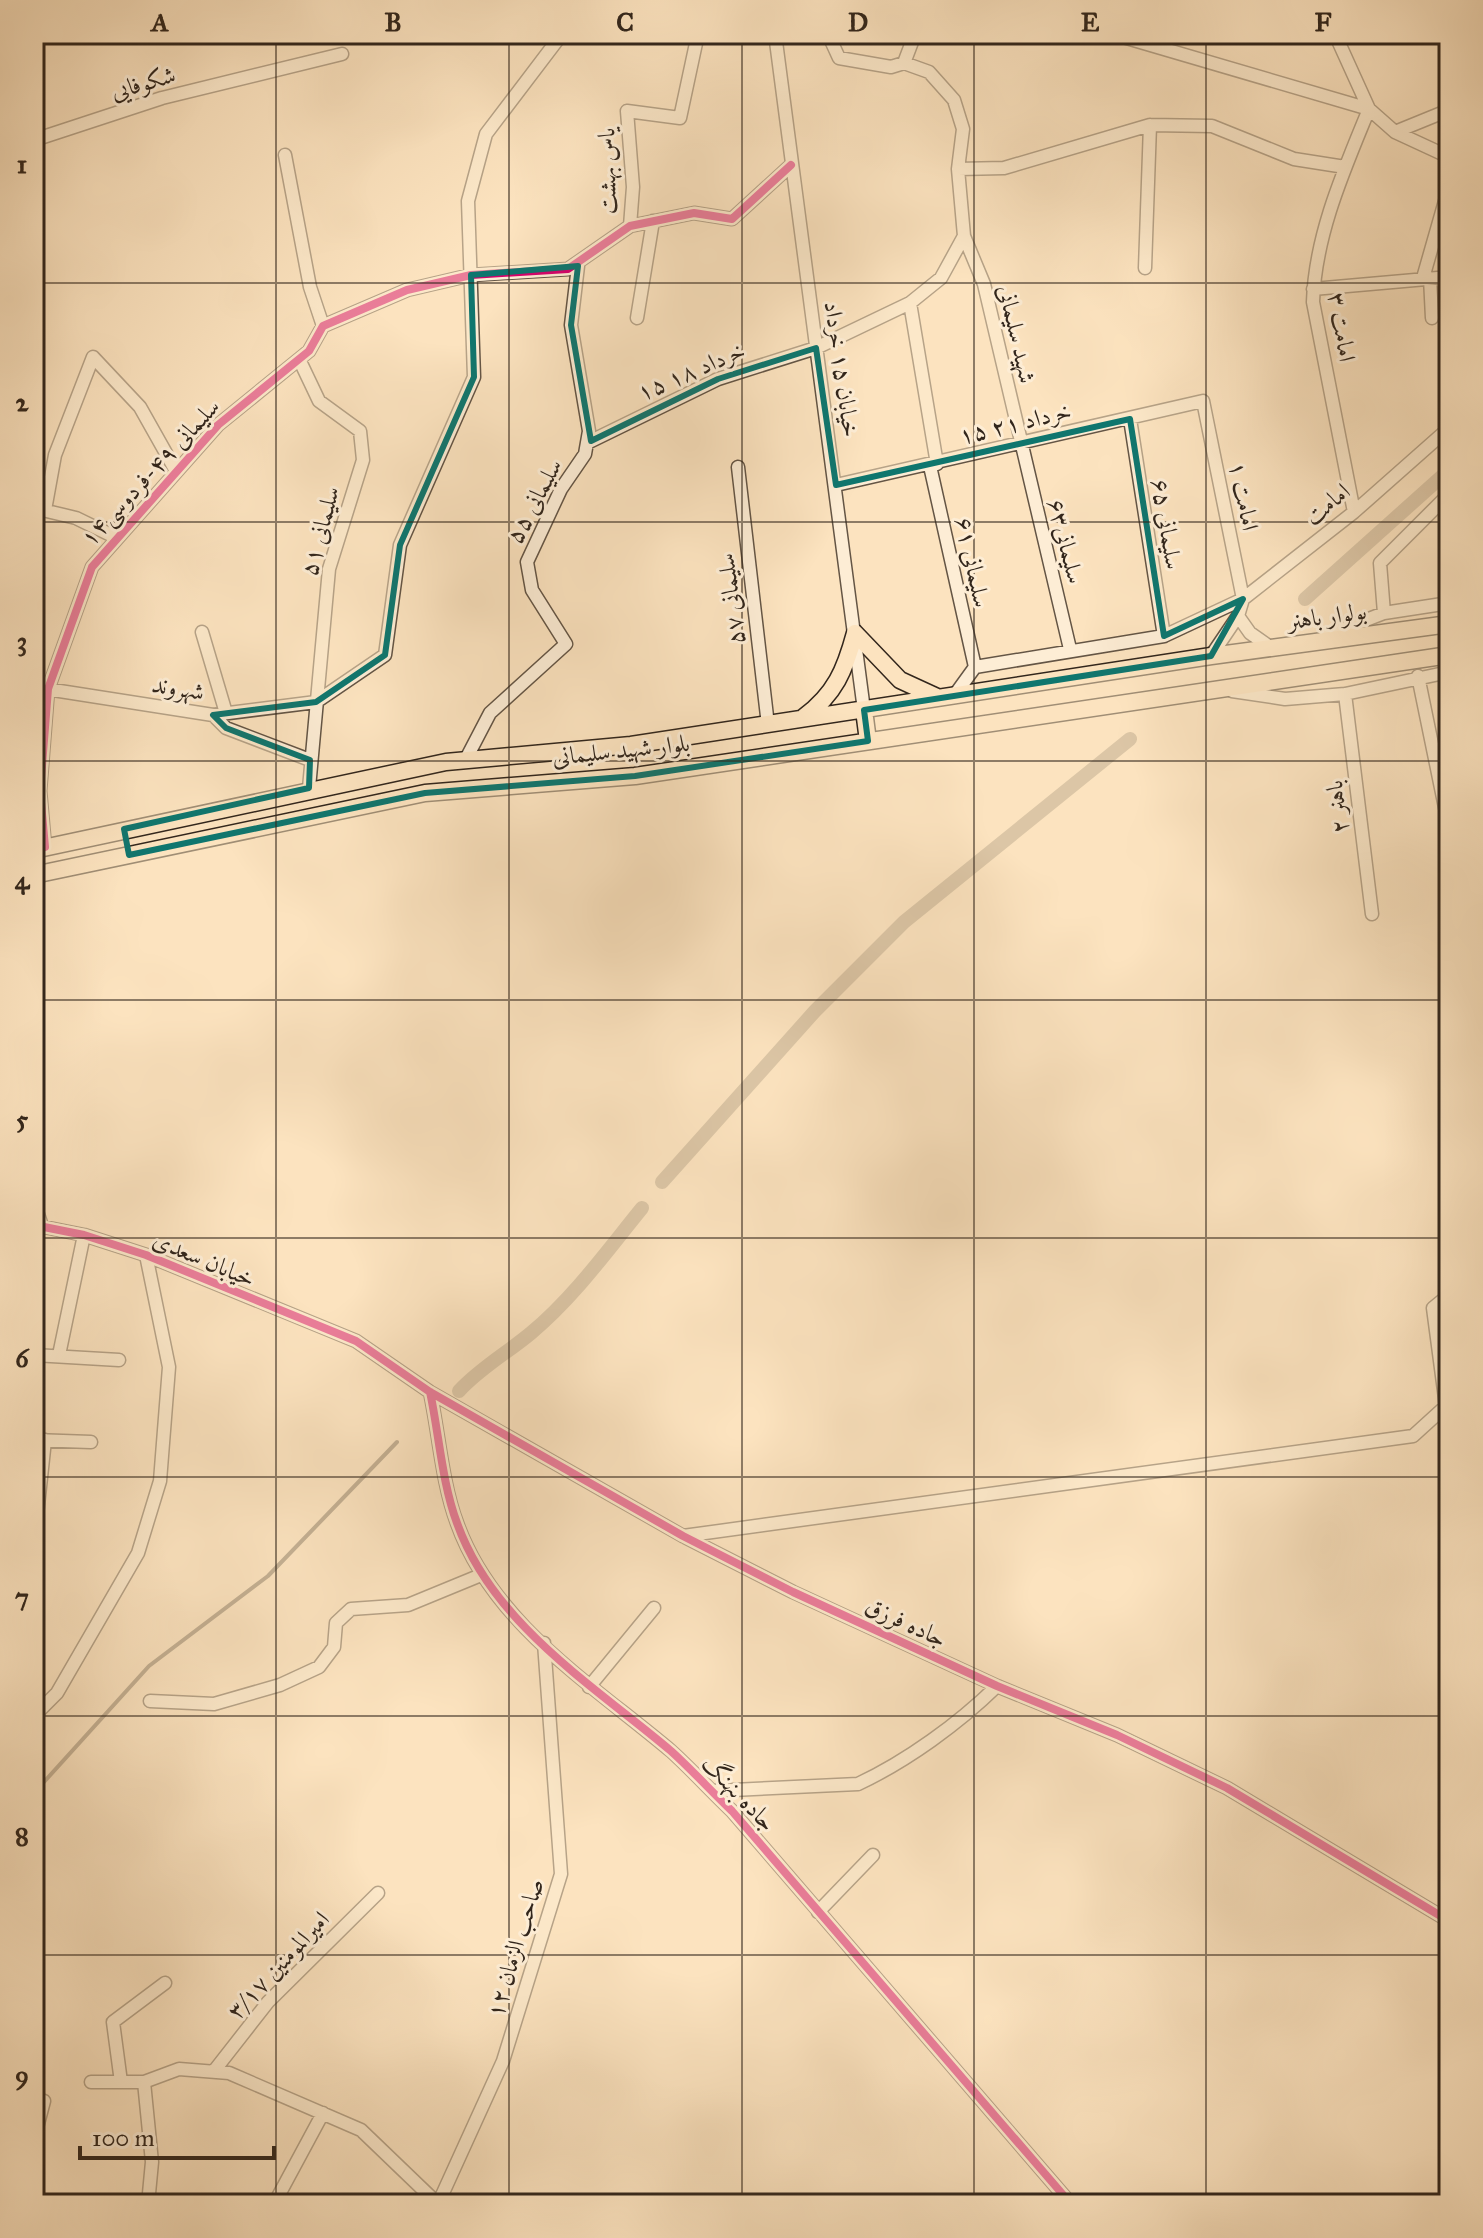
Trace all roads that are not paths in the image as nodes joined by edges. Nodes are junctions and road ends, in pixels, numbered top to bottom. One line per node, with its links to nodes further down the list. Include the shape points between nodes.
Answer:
1 (562, 34): 26 (street, via 486,134 468,201)
2 (698, 34): 22 (street, یاس بهشت, via 680,118 627,111 633,187)
3 (775, 34): 17 (street, خیابان ۱۵ خرداد)
4 (828, 34): 9 (street, via 839,58 891,67)
5 (915, 34): 9 (street)
6 (1116, 34): 10 (street)
7 (1335, 34): 10 (street)
8 (342, 54): 14 (street, شکوفایی, via 162,98)
9 (904, 63): 19 (street, شهید سلیمانی, via 929,72 954,100 963,129)
10 (1369, 109): 13 (street); 18 (street, امامت ۳)
11 (1449, 110): 13 (street)
12 (1150, 125): 18 (street, via 1212,126 1294,159); 19 (street, via 1004,168); 25 (street)
13 (1395, 132): 16 (street)
14 (34, 140)
15 (285, 155): 33 (street, via 310,287)
16 (1449, 157)
17 (791, 165): 21 (street, via 732,219 694,213); 34 (street, خیابان ۱۵ خرداد)
18 (1345, 167): 29 (street, امامت ۳, via 1313,270)
19 (958, 169): 23 (street, شهید سلیمانی)
20 (1449, 187): 28 (street)
21 (653, 221): 22 (street); 31 (street)
22 (630, 226): 24 (street)
23 (964, 236): 30 (street, ۱۵ خرداد ۱۸, via 941,278); 40 (street, شهید سلیمانی, via 984,284)
24 (578, 266): 26 (street); 39 (street, سلیمانی ۵۵, via 571,325)
25 (1145, 268)
26 (471, 275): 33 (street, via 407,290); 70 (street, via 474,377 400,545 385,655)
27 (1449, 277): 28 (street)
28 (1426, 278): 29 (street); 32 (street)
29 (1313, 289): 47 (street, امامت ۳)
30 (910, 303): 34 (street, ۱۵ خرداد ۱۸); 41 (street, سلیمانی ۶۱)
31 (637, 318)
32 (1432, 318)
33 (323, 326): 35 (street, سلیمانی ۴۹-فردوسی۱۴)
34 (816, 348): 39 (street, ۱۵ خرداد ۱۸, via 718,379); 44 (street, خیابان ۱۵ خرداد)
35 (299, 359): 43 (street, سلیمانی ۴۹-فردوسی۱۴, via 218,425); 70 (street, سلیمانی ۵۱, via 319,401 360,431 363,460 329,569)
36 (1203, 401): 37 (street, ۱۵ خرداد ۲١); 49 (street, امامت ۱)
37 (1130, 419): 40 (street, ۱۵ خرداد ۲١); 56 (street, سلیمانی ۶۵)
38 (1449, 428): 47 (street, امامت)
39 (587, 443): 76 (street, سلیمانی ۵۵, via 527,562 532,590 566,644 490,713)
40 (1019, 444): 41 (street, ۱۵ خرداد ۲١); 58 (street, سلیمانی۶۳)
41 (934, 465): 44 (street, ۱۵ خرداد ۲١); 62 (street, سلیمانی ۶۱)
42 (738, 467): 74 (street, سلیمانی ۵۷)
43 (176, 471): 46 (street, via 140,407 93,357); 48 (street, سلیمانی ۴۹-فردوسی۱۴)
44 (836, 485): 55 (street, خیابان ۱۵ خرداد)
45 (1449, 494): 51 (street, via 1380,563)
46 (39, 509): 48 (street, via 76,518)
47 (1354, 512): 49 (street, امامت)
48 (117, 538): 67 (street, سلیمانی ۴۹-فردوسی۱۴, via 92,567)
49 (1243, 599): 52 (street); 56 (street, امامت)
50 (1449, 603): 51 (street)
51 (1384, 613): 57 (street)
52 (1238, 616): 59 (street, via 1250,633); 61 (street)
53 (1449, 624): 57 (main road, بولوار باهنر)
54 (202, 632): 72 (street)
55 (855, 633): 69 (main road, via 900,680); 71 (street, خیابان ۱۵ خرداد); 73 (main road, via 835,690)
56 (1164, 636): 58 (street, امامت)
57 (1311, 642): 59 (main road, بولوار باهنر)
58 (1070, 649): 62 (street, امامت)
59 (1273, 649): 61 (main road, بولوار باهنر)
60 (1449, 655): 66 (main road)
61 (1211, 656): 69 (main road, بلوار شهید سلیمانی)
62 (975, 667): 69 (street)
63 (1449, 672): 64 (street)
64 (1418, 676): 68 (street); 79 (street)
65 (34, 687): 67 (street, شهروند)
66 (1217, 688): 68 (street, via 1285,699); 75 (main road, بلوار شهید سلیمانی)
67 (48, 689): 72 (street, شهروند); 81 (street, سلیمانی ۴۹-فردوسی۱۴)
68 (1345, 694): 84 (street, باهنر ۲)
69 (947, 697): 71 (main road, بلوار شهید سلیمانی)
70 (316, 702): 72 (street, شهروند); 77 (street, سلیمانی ۵۱)
71 (864, 710): 73 (main road, بلوار شهید سلیمانی); 75 (main road)
72 (219, 714): 77 (street, via 226,728)
73 (799, 720): 74 (main road, بلوار شهید سلیمانی)
74 (768, 725): 76 (main road, بلوار شهید سلیمانی, via 631,745)
75 (868, 741): 82 (main road, بلوار شهید سلیمانی, via 635,776 425,793)
76 (466, 759): 78 (main road, بلوار شهید سلیمانی)
77 (310, 760): 78 (street, سلیمانی ۵۱)
78 (309, 788): 80 (main road, بلوار شهید سلیمانی)
79 (1449, 827)
80 (124, 829): 81 (main road, بلوار شهید سلیمانی); 82 (main road)
81 (39, 848)
82 (129, 855): 83 (main road, بلوار شهید سلیمانی)
83 (34, 875)
84 (1372, 914)
85 (34, 1177): 86 (street)
86 (38, 1225): 87 (street, خیابان سعدی)
87 (84, 1235): 88 (street, خیابان سعدی); 92 (street)
88 (146, 1255): 90 (street, خیابان سعدی); 105 (street, via 169,1367 160,1481 138,1553 57,1693)
89 (1449, 1295): 97 (street, via 1433,1308 1446,1406 1413,1436)
90 (356, 1341): 94 (street, جاده فرزق)
91 (34, 1355): 92 (street)
92 (59, 1355): 93 (street)
93 (119, 1360)
94 (430, 1392): 97 (street, جاده فرزق); 99 (street, جاده بنهنگ, via 456,1522)
95 (40, 1440): 96 (street); 98 (street)
96 (91, 1442)
97 (683, 1536): 102 (street, جاده فرزق)
98 (34, 1543)
99 (481, 1575): 101 (street, جاده بنهنگ); 104 (street, via 408,1605 351,1609 336,1623 334,1647 319,1667 280,1685 214,1704)
100 (654, 1608): 103 (street)
101 (544, 1643): 103 (street, جاده بنهنگ); 121 (street, صاحب الزمان ۱۲, via 561,1874 503,2061)
102 (997, 1686): 106 (street, via 976,1707 858,1784); 110 (street, جاده فرزق, via 1227,1788)
103 (589, 1687): 106 (street, جاده بنهنگ)
104 (150, 1701)
105 (34, 1716)
106 (712, 1791): 109 (street, جاده بنهنگ)
107 (873, 1855): 109 (street)
108 (378, 1893): 112 (street, امیرالمومنین ۳/۱۷, via 268,2002)
109 (818, 1912): 122 (street, جاده بنهنگ)
110 (1449, 1921)
111 (165, 1983): 114 (street, via 113,2022)
112 (214, 2071): 115 (street, via 179,2069); 117 (street)
113 (91, 2082): 114 (street)
114 (121, 2082): 115 (street)
115 (144, 2082): 119 (street, via 152,2162)
116 (39, 2100): 118 (street)
117 (323, 2113): 120 (street); 121 (street, via 361,2130)
118 (34, 2139)
119 (148, 2204)
120 (274, 2204)
121 (438, 2204)
122 (1071, 2204)

